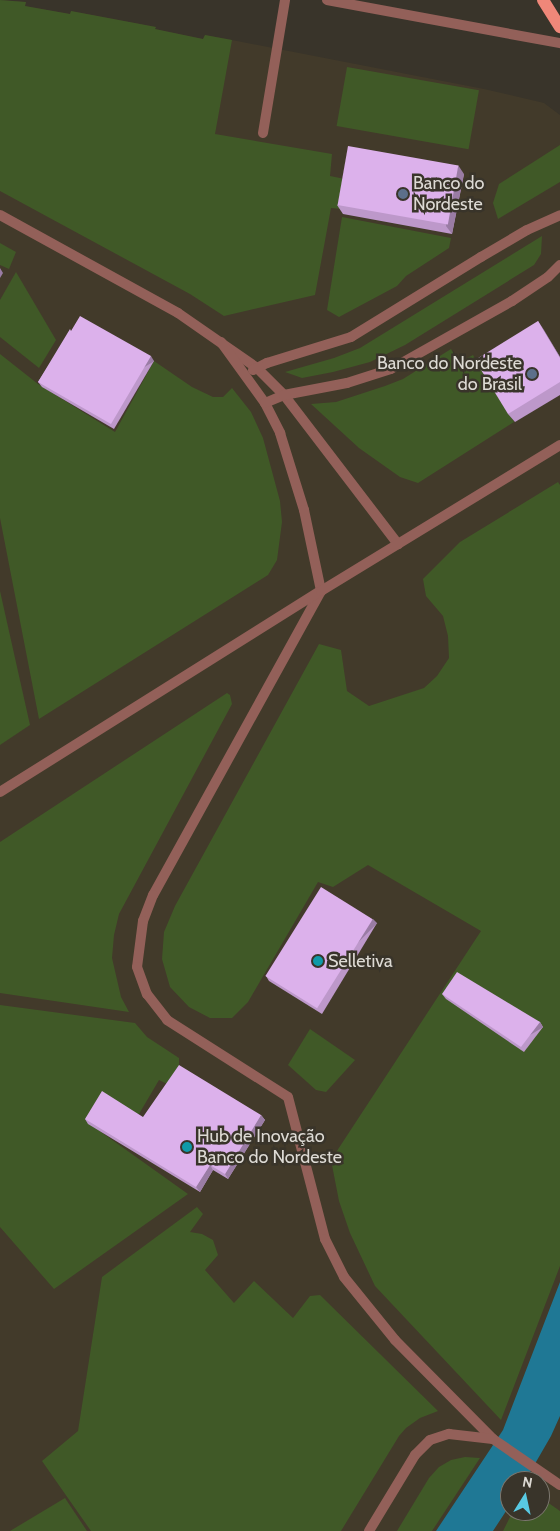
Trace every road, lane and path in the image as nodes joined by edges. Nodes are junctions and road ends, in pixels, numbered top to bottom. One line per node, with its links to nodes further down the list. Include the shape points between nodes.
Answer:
1 (286, 0): 6 (street)
2 (327, 0): 5 (street)
3 (543, 0): 4 (main road)
4 (560, 28)
5 (560, 43)
6 (263, 133)
7 (0, 215): 10 (street, via 178,313)
8 (560, 215): 11 (street, via 489,252 351,337)
9 (560, 265): 13 (street, via 548,278 391,369 347,383)
10 (221, 342): 11 (street); 12 (street)
11 (257, 368): 12 (street); 13 (street)
12 (245, 374): 14 (street)
13 (284, 395): 14 (street); 16 (street)
14 (265, 403): 17 (street, via 293,470)
15 (560, 445): 16 (street)
16 (398, 544): 17 (street)
17 (321, 591): 18 (street); 19 (street, via 153,895 143,921 137,967 147,994 167,1020 288,1097 325,1240 344,1277 395,1340)
18 (0, 792)
19 (493, 1439): 20 (street); 21 (street, via 449,1434 430,1440 415,1455)
20 (560, 1485)
21 (369, 1531)

